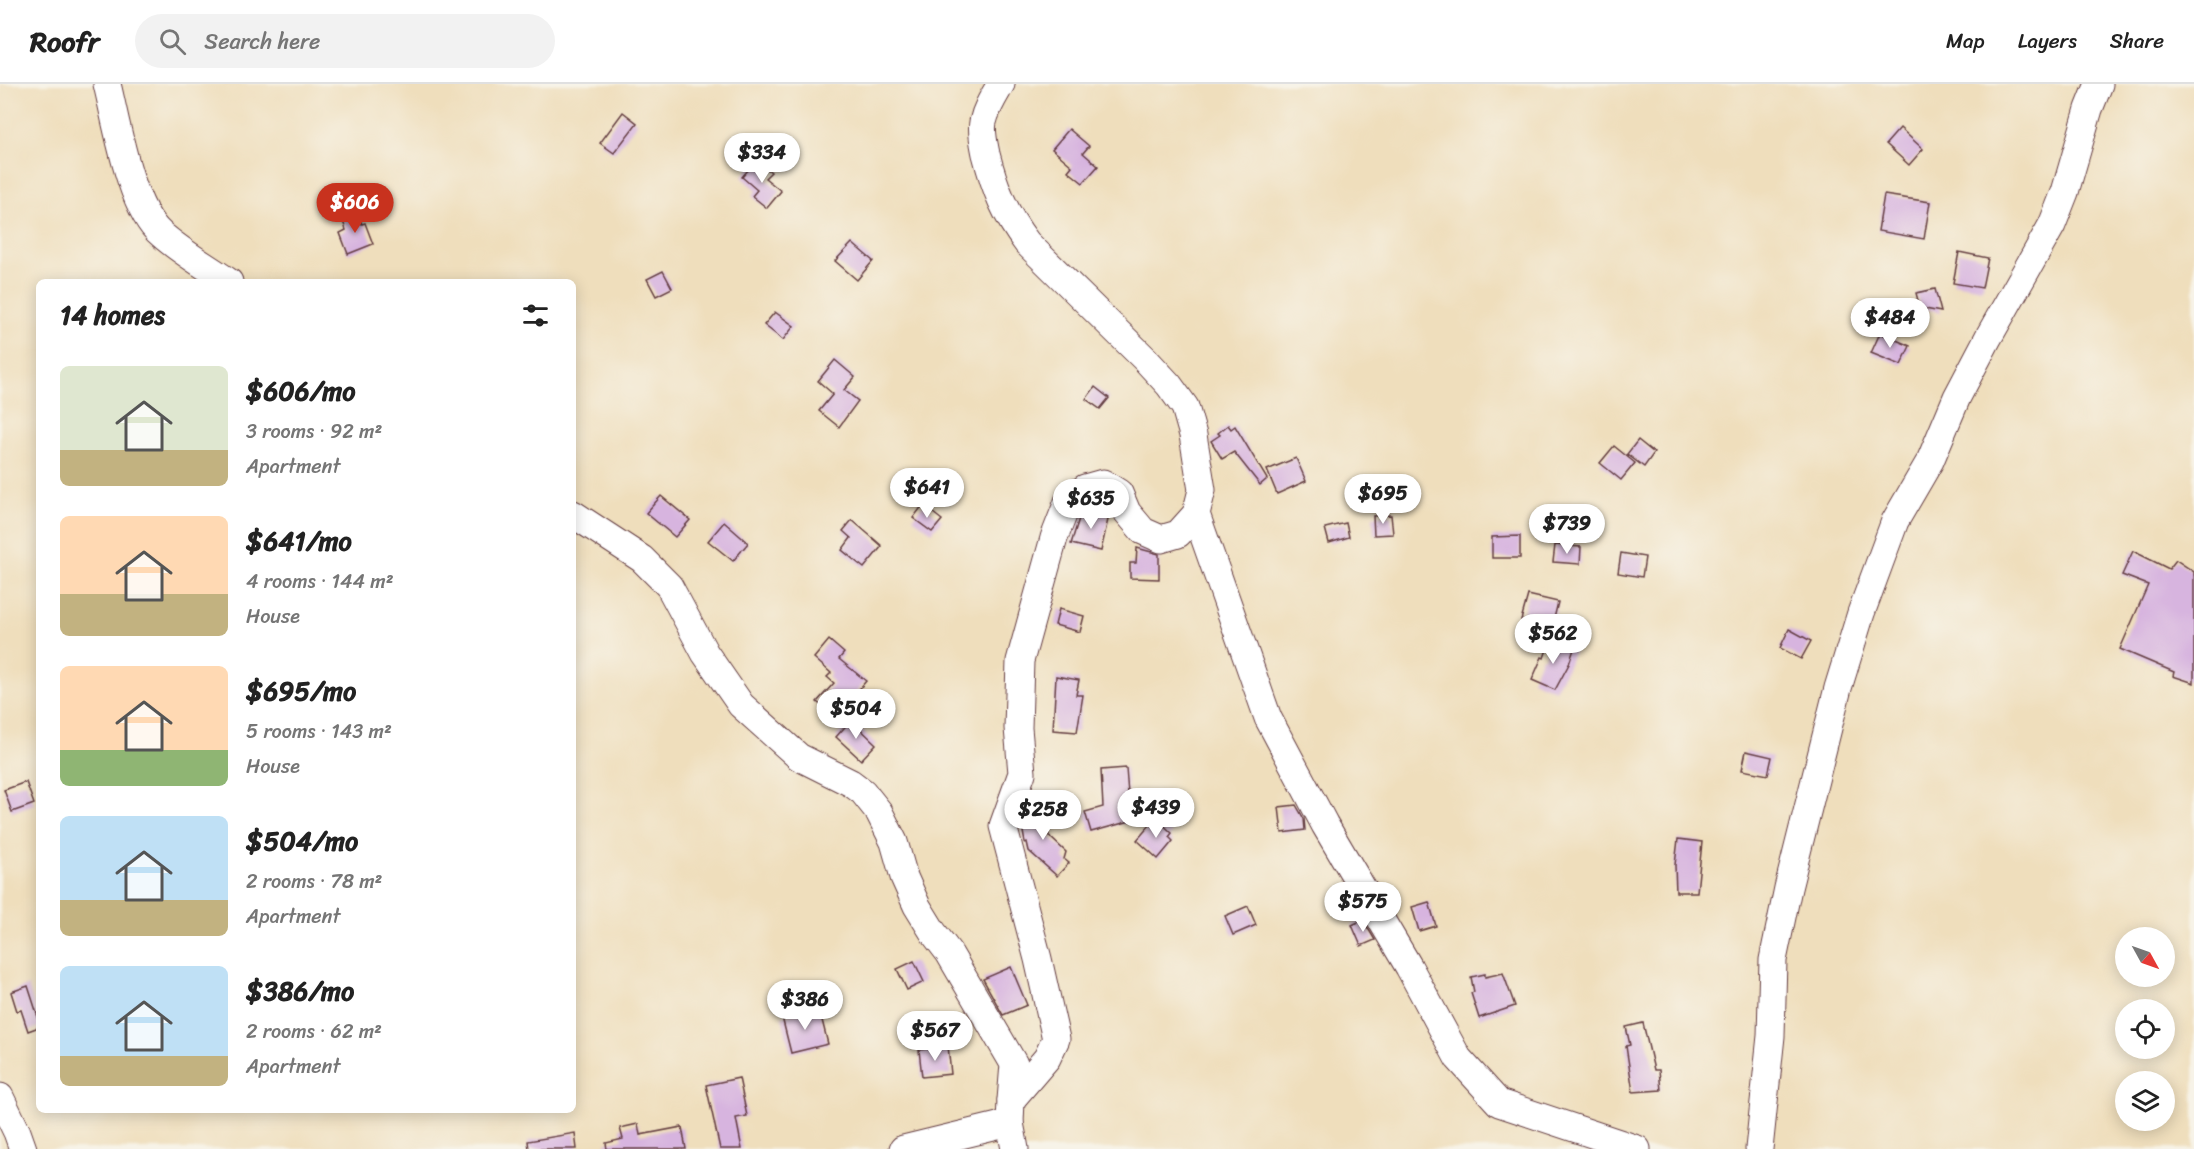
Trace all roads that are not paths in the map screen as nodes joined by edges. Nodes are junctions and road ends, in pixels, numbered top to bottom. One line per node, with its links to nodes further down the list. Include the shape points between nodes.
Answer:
1 (107, 84): 4 (street, via 134,191 143,211 159,233)
2 (1001, 84): 5 (street, via 982,124 998,196 1027,243 1145,359 1185,407 1203,490)
3 (2099, 84): 12 (street, via 2052,225 1988,338 1930,461 1895,521 1861,613 1838,688 1773,960 1771,1035)
4 (224, 279)
5 (1196, 514): 8 (street, via 1178,534 1161,539 1143,531 1127,512 1119,493 1103,483 1085,488 1068,502 1054,538 1020,661 1018,728 1022,773 1003,826 1056,1039); 11 (street, via 1268,718 1458,1058 1499,1103)
6 (576, 516): 8 (street, via 642,559 669,586 705,653 741,705 799,757 863,792 879,812 917,906 1014,1064)
7 (0, 1097): 9 (street)
8 (1012, 1124): 10 (street)
9 (23, 1149)
10 (903, 1149)
11 (1637, 1149)
12 (1759, 1149)

